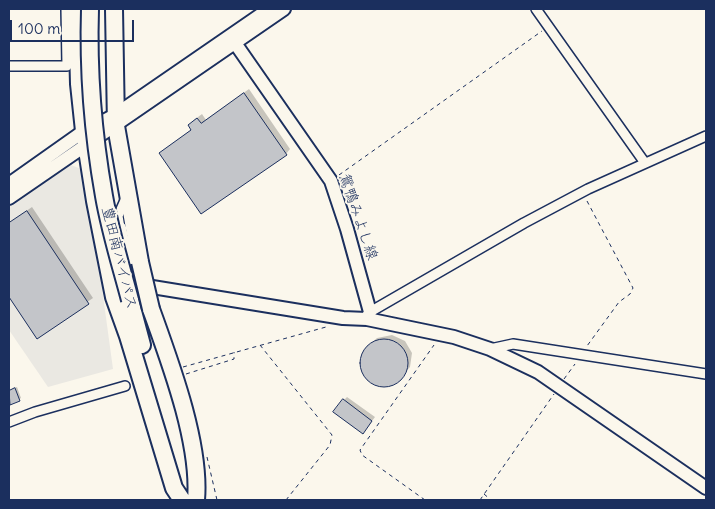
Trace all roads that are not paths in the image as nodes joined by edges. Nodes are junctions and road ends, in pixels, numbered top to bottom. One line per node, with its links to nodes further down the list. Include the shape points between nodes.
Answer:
1 (66, 9): 9 (street, via 67,66)
2 (77, 9): 12 (highway, via 79,84)
3 (90, 9): 26 (highway, 豊田南バイパス, bridge, via 88,52 104,196 130,300)
4 (114, 9): 10 (highway)
5 (268, 9): 8 (main road)
6 (284, 9): 8 (main road)
7 (536, 9): 13 (street)
8 (235, 38): 10 (main road); 19 (main road, 鴛鴨みよし線, via 331,181 347,229)
9 (9, 66)
10 (116, 120): 12 (main road); 15 (highway)
11 (706, 136): 13 (street)
12 (85, 139): 14 (main road); 16 (main road); 17 (highway)
13 (644, 163): 19 (street, via 524,224)
14 (9, 184)
15 (128, 193): 18 (street, via 118,216); 27 (highway, bridge, via 151,309 187,424 198,484)
16 (9, 198)
17 (95, 201): 18 (street); 25 (highway, via 114,297 174,488)
18 (120, 228): 19 (main road, via 130,274 140,286 342,318)
19 (368, 315): 20 (main road)
20 (490, 349): 21 (street, via 513,344); 24 (main road, via 538,372)
21 (706, 374)
22 (125, 386): 23 (street)
23 (9, 422)
24 (706, 488)
25 (182, 500)
26 (188, 500)
27 (196, 500)

